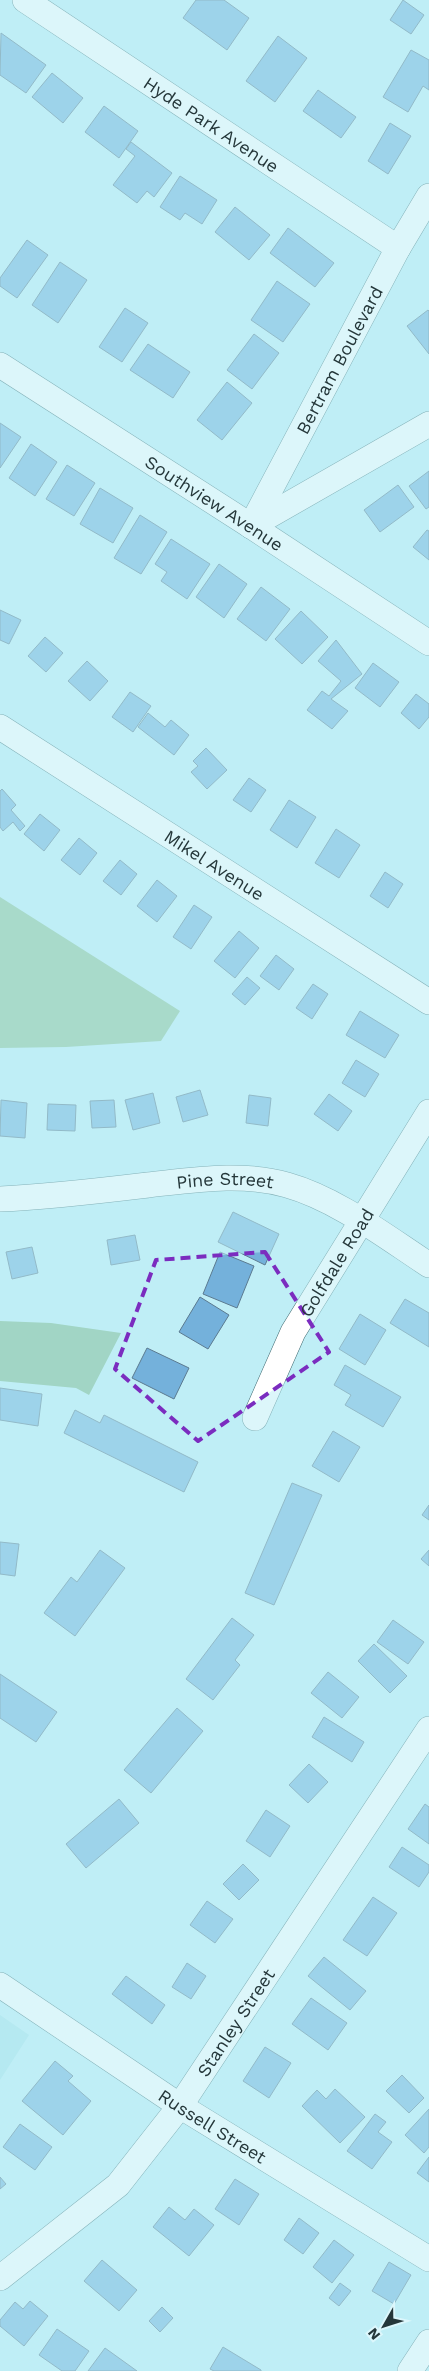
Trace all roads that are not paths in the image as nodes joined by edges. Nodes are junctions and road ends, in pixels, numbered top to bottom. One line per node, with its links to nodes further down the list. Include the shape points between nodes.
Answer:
1 (25, 0): 3 (street, Hyde Park Avenue)
2 (429, 196): 3 (street, Bertram Boulevard)
3 (398, 248): 6 (street, Bertram Boulevard)
4 (0, 365): 6 (street, Southview Avenue)
5 (429, 424): 6 (street)
6 (251, 526): 7 (street, Southview Avenue)
7 (429, 643)
8 (0, 727): 9 (street, Mikel Avenue)
9 (429, 1002)
10 (429, 1112): 12 (street, Golfdale Road)
11 (0, 1199): 12 (street, Pine Street, via 40,1198 207,1178 249,1178 287,1185 321,1198)
12 (361, 1221): 13 (street, Pine Street); 14 (street, Golfdale Road, via 293,1332)
13 (429, 1265)
14 (255, 1418)
15 (429, 1729): 17 (street, Stanley Street)
16 (0, 1985): 17 (street, Russell Street)
17 (180, 2106): 18 (street, Russell Street); 19 (street, Stanley Street, via 118,2185)
18 (429, 2259)
19 (0, 2278)
20 (429, 2342): 21 (street)
21 (410, 2371)

